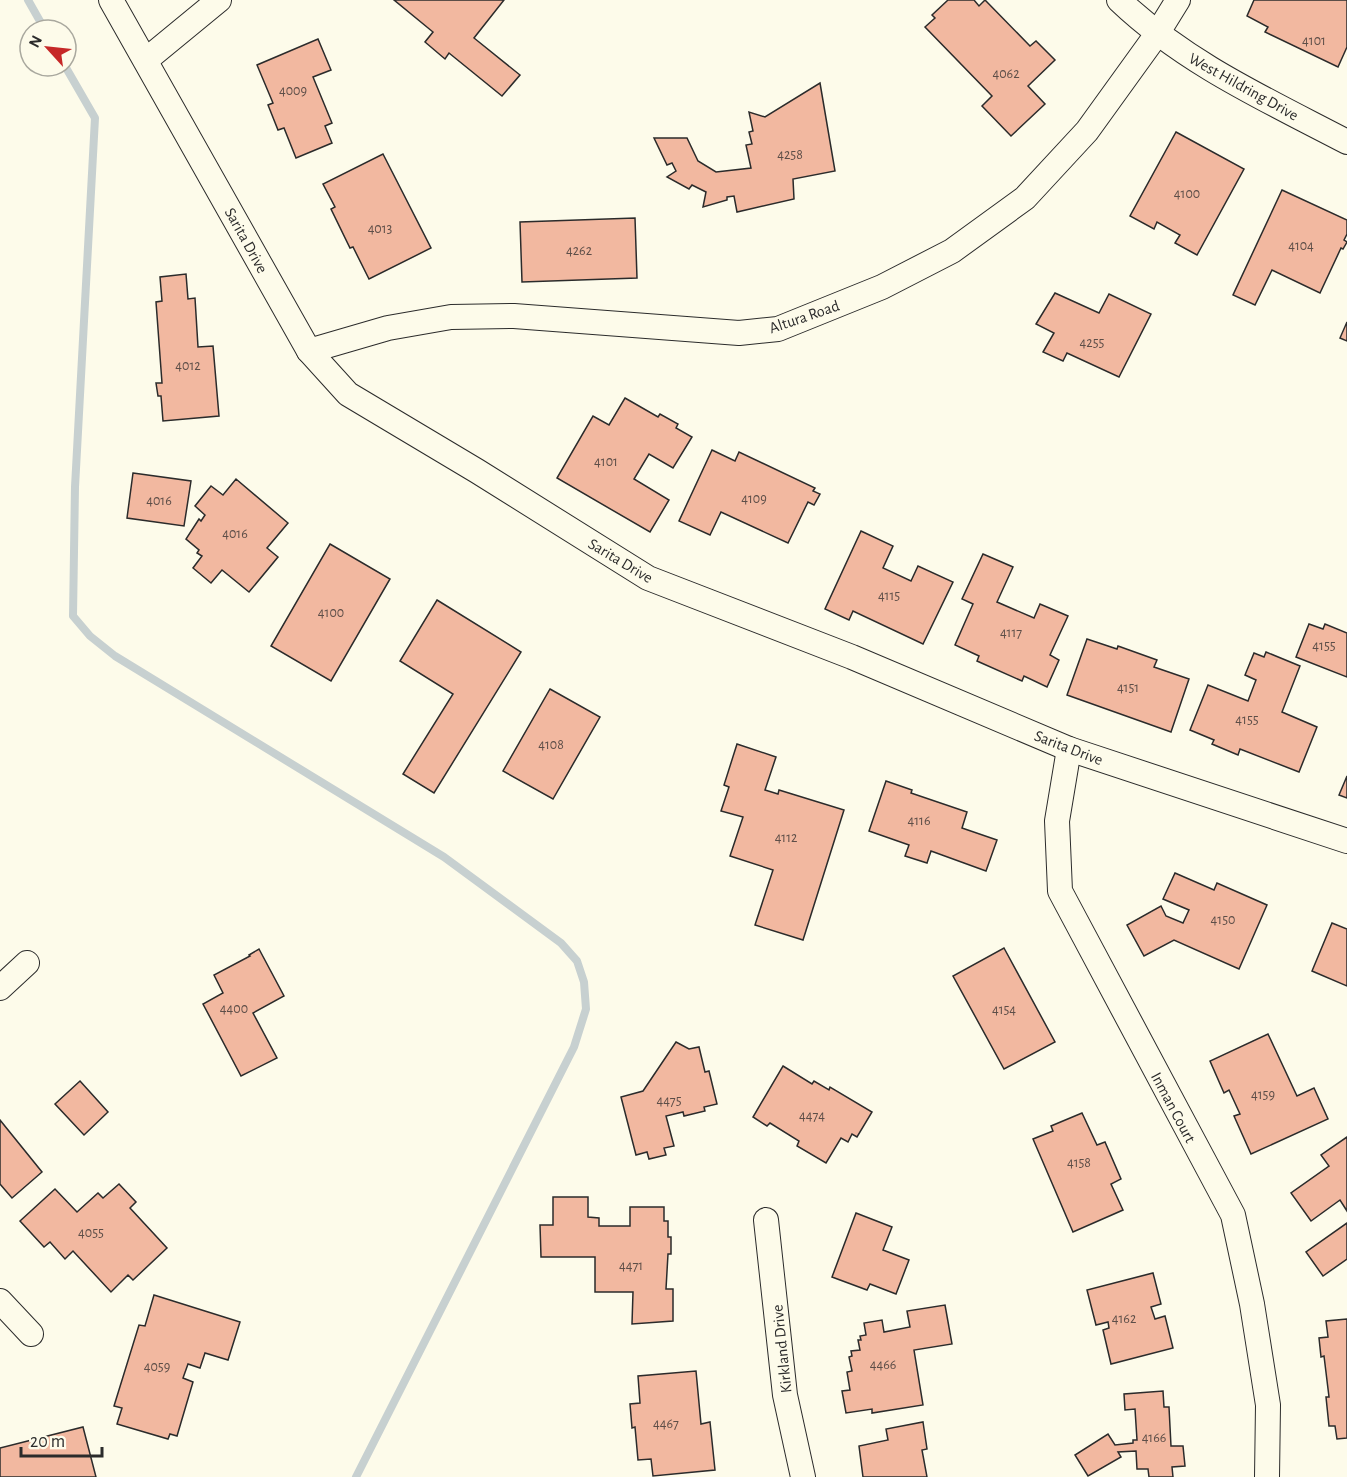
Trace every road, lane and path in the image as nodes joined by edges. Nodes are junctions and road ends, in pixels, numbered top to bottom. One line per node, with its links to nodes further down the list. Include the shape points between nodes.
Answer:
1 (111, 0): 6 (street, Sarita Drive)
2 (219, 0): 6 (street)
3 (1119, 0): 5 (street, West Hildring Drive)
4 (1178, 0): 5 (street, Altura Road)
5 (1158, 34): 7 (street, West Hildring Drive, via 1208,69); 8 (street, Altura Road, via 1087,131 1025,198 952,251 882,287 778,329 739,333 514,316 451,317 388,328)
6 (146, 60): 8 (street, Sarita Drive)
7 (1347, 142)
8 (309, 351): 9 (street, Sarita Drive, via 348,394 648,578 852,657)
9 (1069, 749): 10 (street, Sarita Drive); 17 (street, Inman Court, via 1057,821 1060,891 1233,1215 1268,1405)
10 (1347, 841)
11 (27, 963): 12 (street)
12 (0, 988)
13 (766, 1220): 16 (street, Kirkland Drive, via 785,1395)
14 (0, 1301): 15 (street)
15 (31, 1334)
16 (803, 1477)
17 (1267, 1477)

